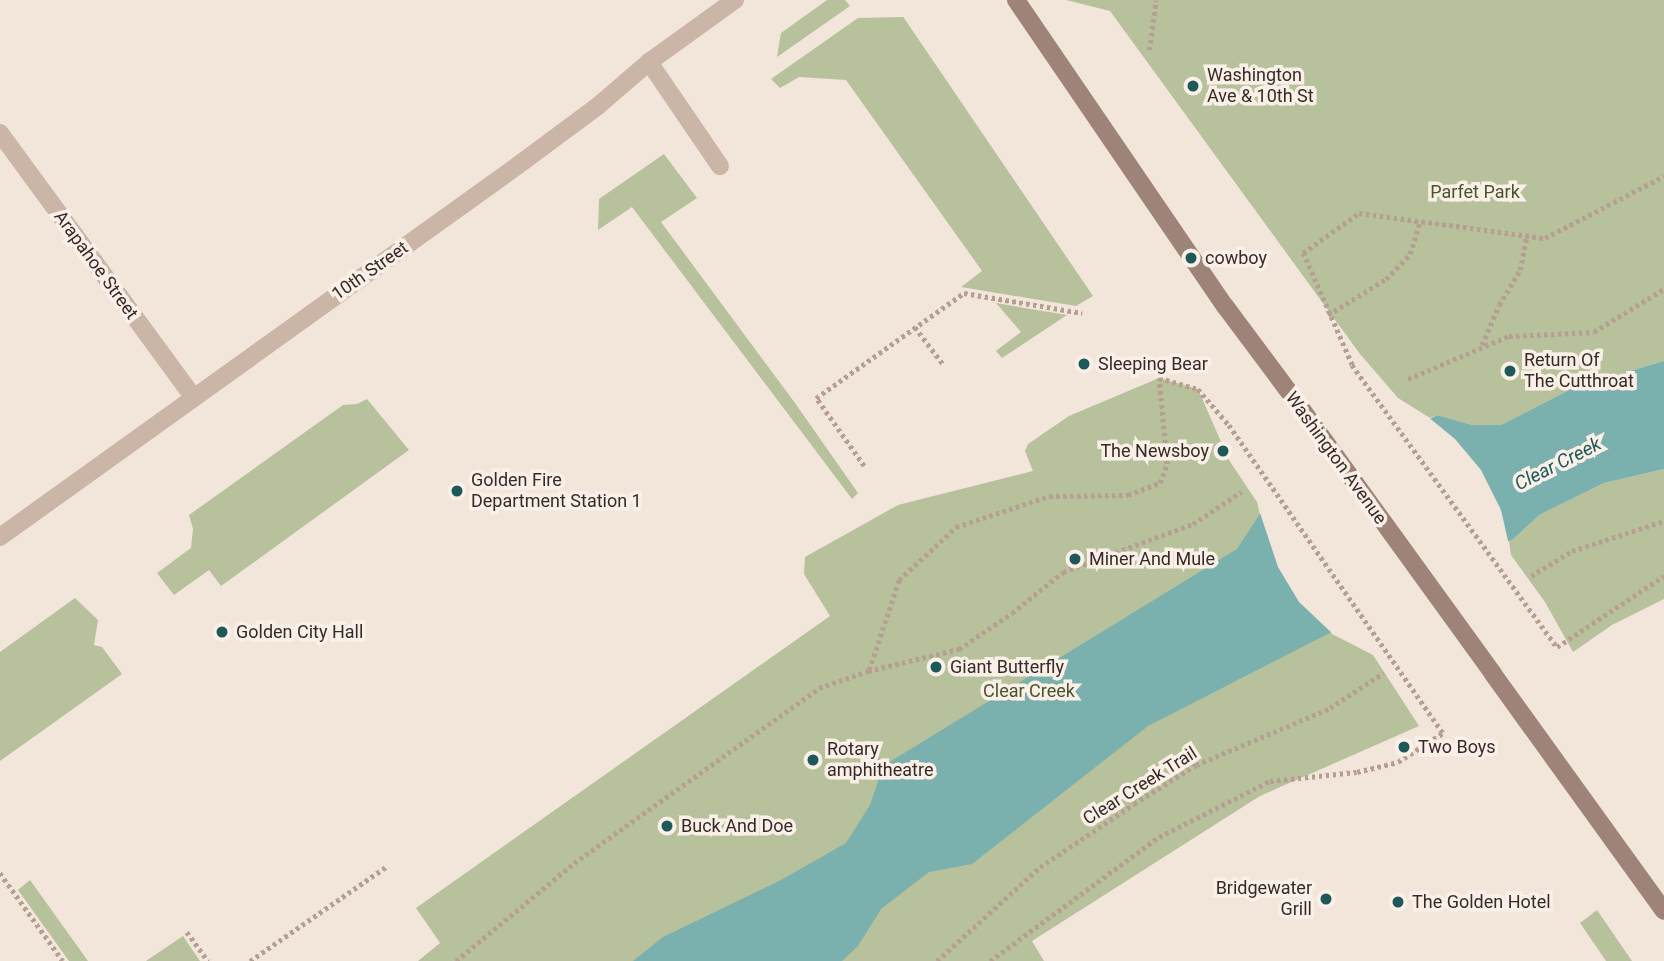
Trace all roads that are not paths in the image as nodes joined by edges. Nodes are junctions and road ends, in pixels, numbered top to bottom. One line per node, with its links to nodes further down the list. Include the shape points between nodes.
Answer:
1 (735, 0): 3 (street, 10th Street)
2 (1016, 0): 8 (street, Washington Avenue, bridge, via 1225,306)
3 (649, 62): 5 (street); 6 (street, 10th Street, via 517,166)
4 (0, 133): 6 (street, Arapahoe Street)
5 (720, 166)
6 (193, 397): 7 (street, 10th Street)
7 (0, 537)
8 (1664, 911)

